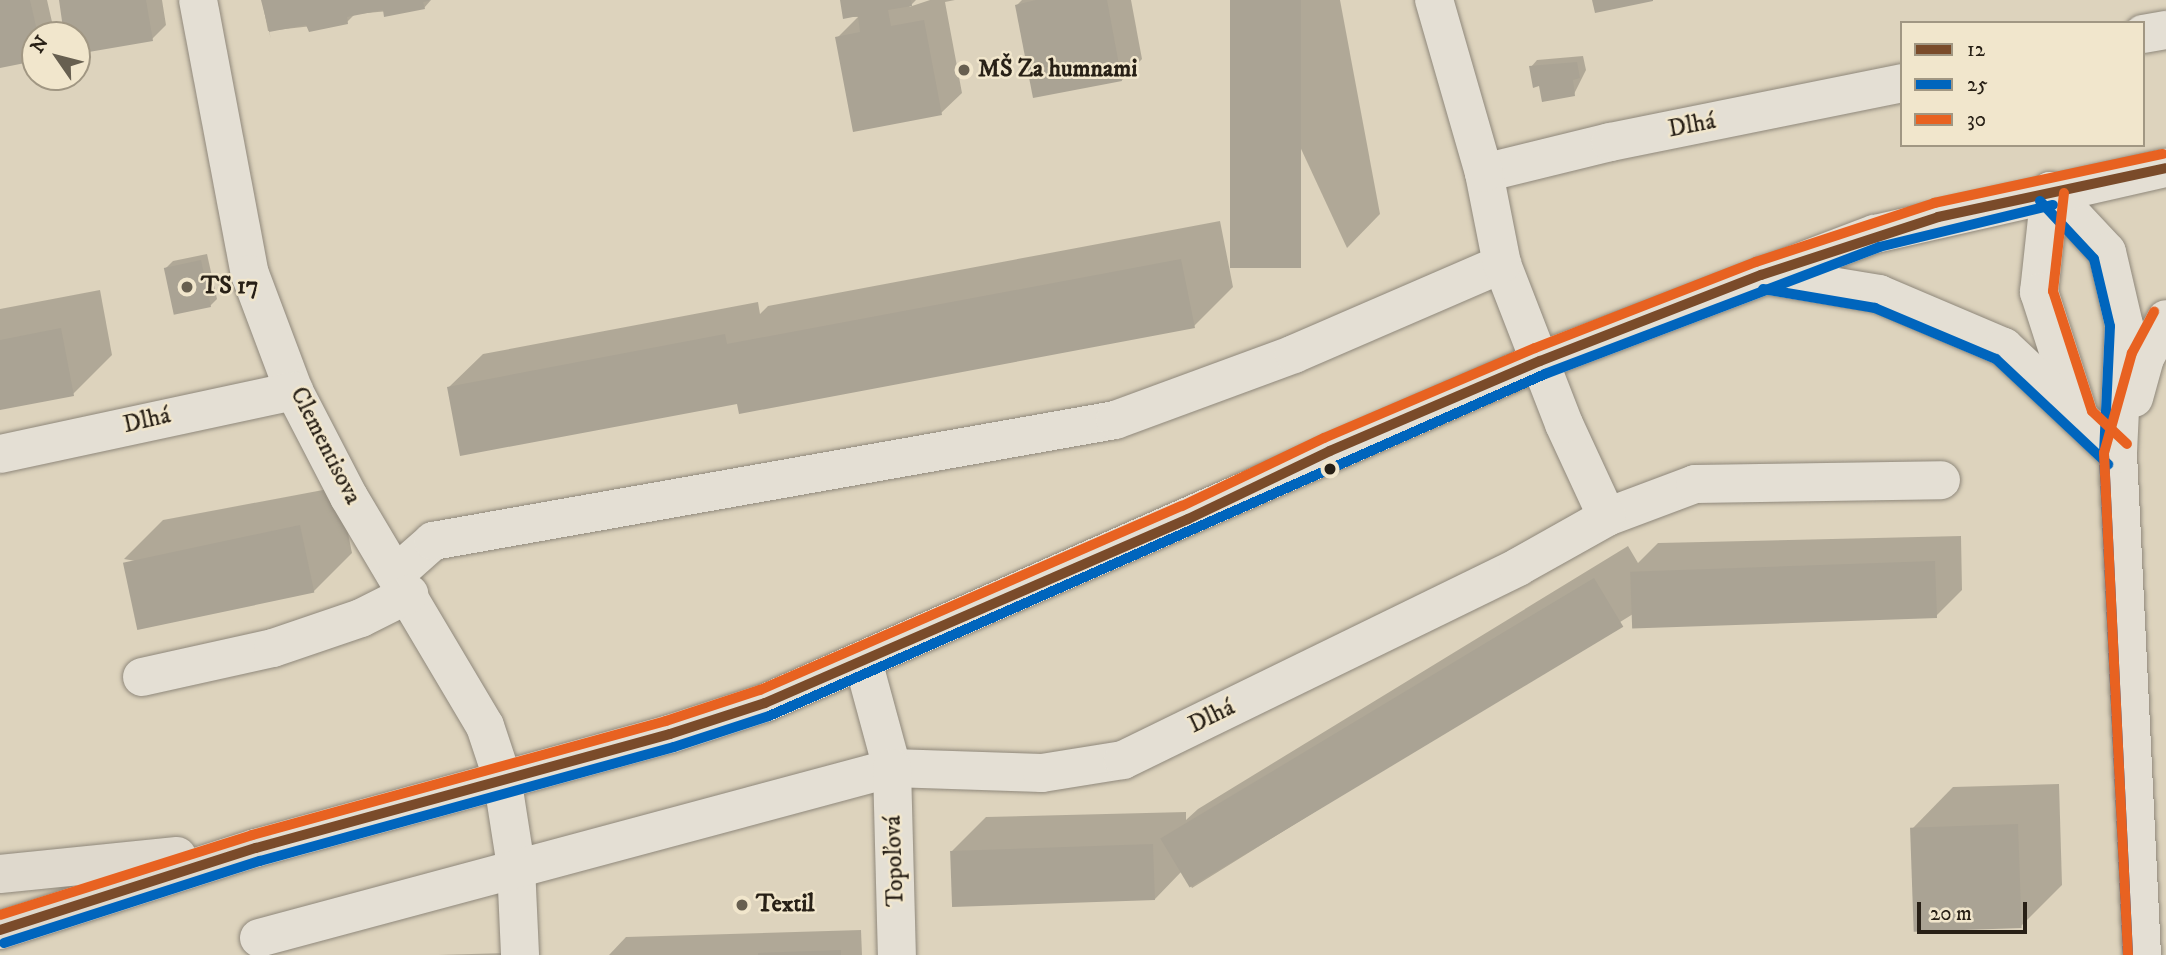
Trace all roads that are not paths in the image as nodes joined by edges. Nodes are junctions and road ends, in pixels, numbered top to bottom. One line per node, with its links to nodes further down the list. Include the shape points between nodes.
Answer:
1 (198, 0): 13 (street, Clementisova, via 250,274)
2 (1434, 0): 7 (street)
3 (2166, 30): 4 (street)
4 (2145, 34)
5 (1900, 83): 7 (street, Dlhá, via 1610,142)
6 (2166, 168): 8 (street)
7 (1484, 173): 9 (street)
8 (2050, 191): 10 (street, via 1875,234); 14 (street, via 2039,292); 16 (street, via 2107,252 2124,325)
9 (1502, 264): 12 (street); 19 (street, via 1294,354 1115,421 433,541)
10 (1761, 275): 12 (street); 14 (street, via 1879,294 2004,347)
11 (2166, 319): 16 (street, via 2145,358)
12 (1540, 360): 18 (street); 20 (street)
13 (294, 391): 15 (street, Dlhá); 19 (street, Clementisova, via 349,497)
14 (2080, 419): 16 (street)
15 (0, 454)
16 (2118, 454): 24 (street)
17 (1941, 480): 18 (street, Dlhá, via 1695,484)
18 (1607, 517): 22 (street, Dlhá, via 1518,567 1123,760 1042,773)
19 (404, 583): 21 (street, via 361,618 274,649); 23 (street, Clementisova, via 485,726)
20 (863, 661): 22 (street); 23 (street, via 765,704)
21 (142, 677)
22 (892, 768): 26 (street, Dlhá); 31 (street, Topoľová)
23 (502, 777): 25 (street); 26 (street, Clementisova)
24 (2151, 788): 32 (street)
25 (256, 848): 27 (main road); 28 (main road)
26 (516, 866): 29 (street, Dlhá); 30 (street, Clementisova)
27 (0, 874)
28 (0, 930)
29 (259, 938)
30 (520, 955)
31 (897, 955)
32 (2142, 955)

